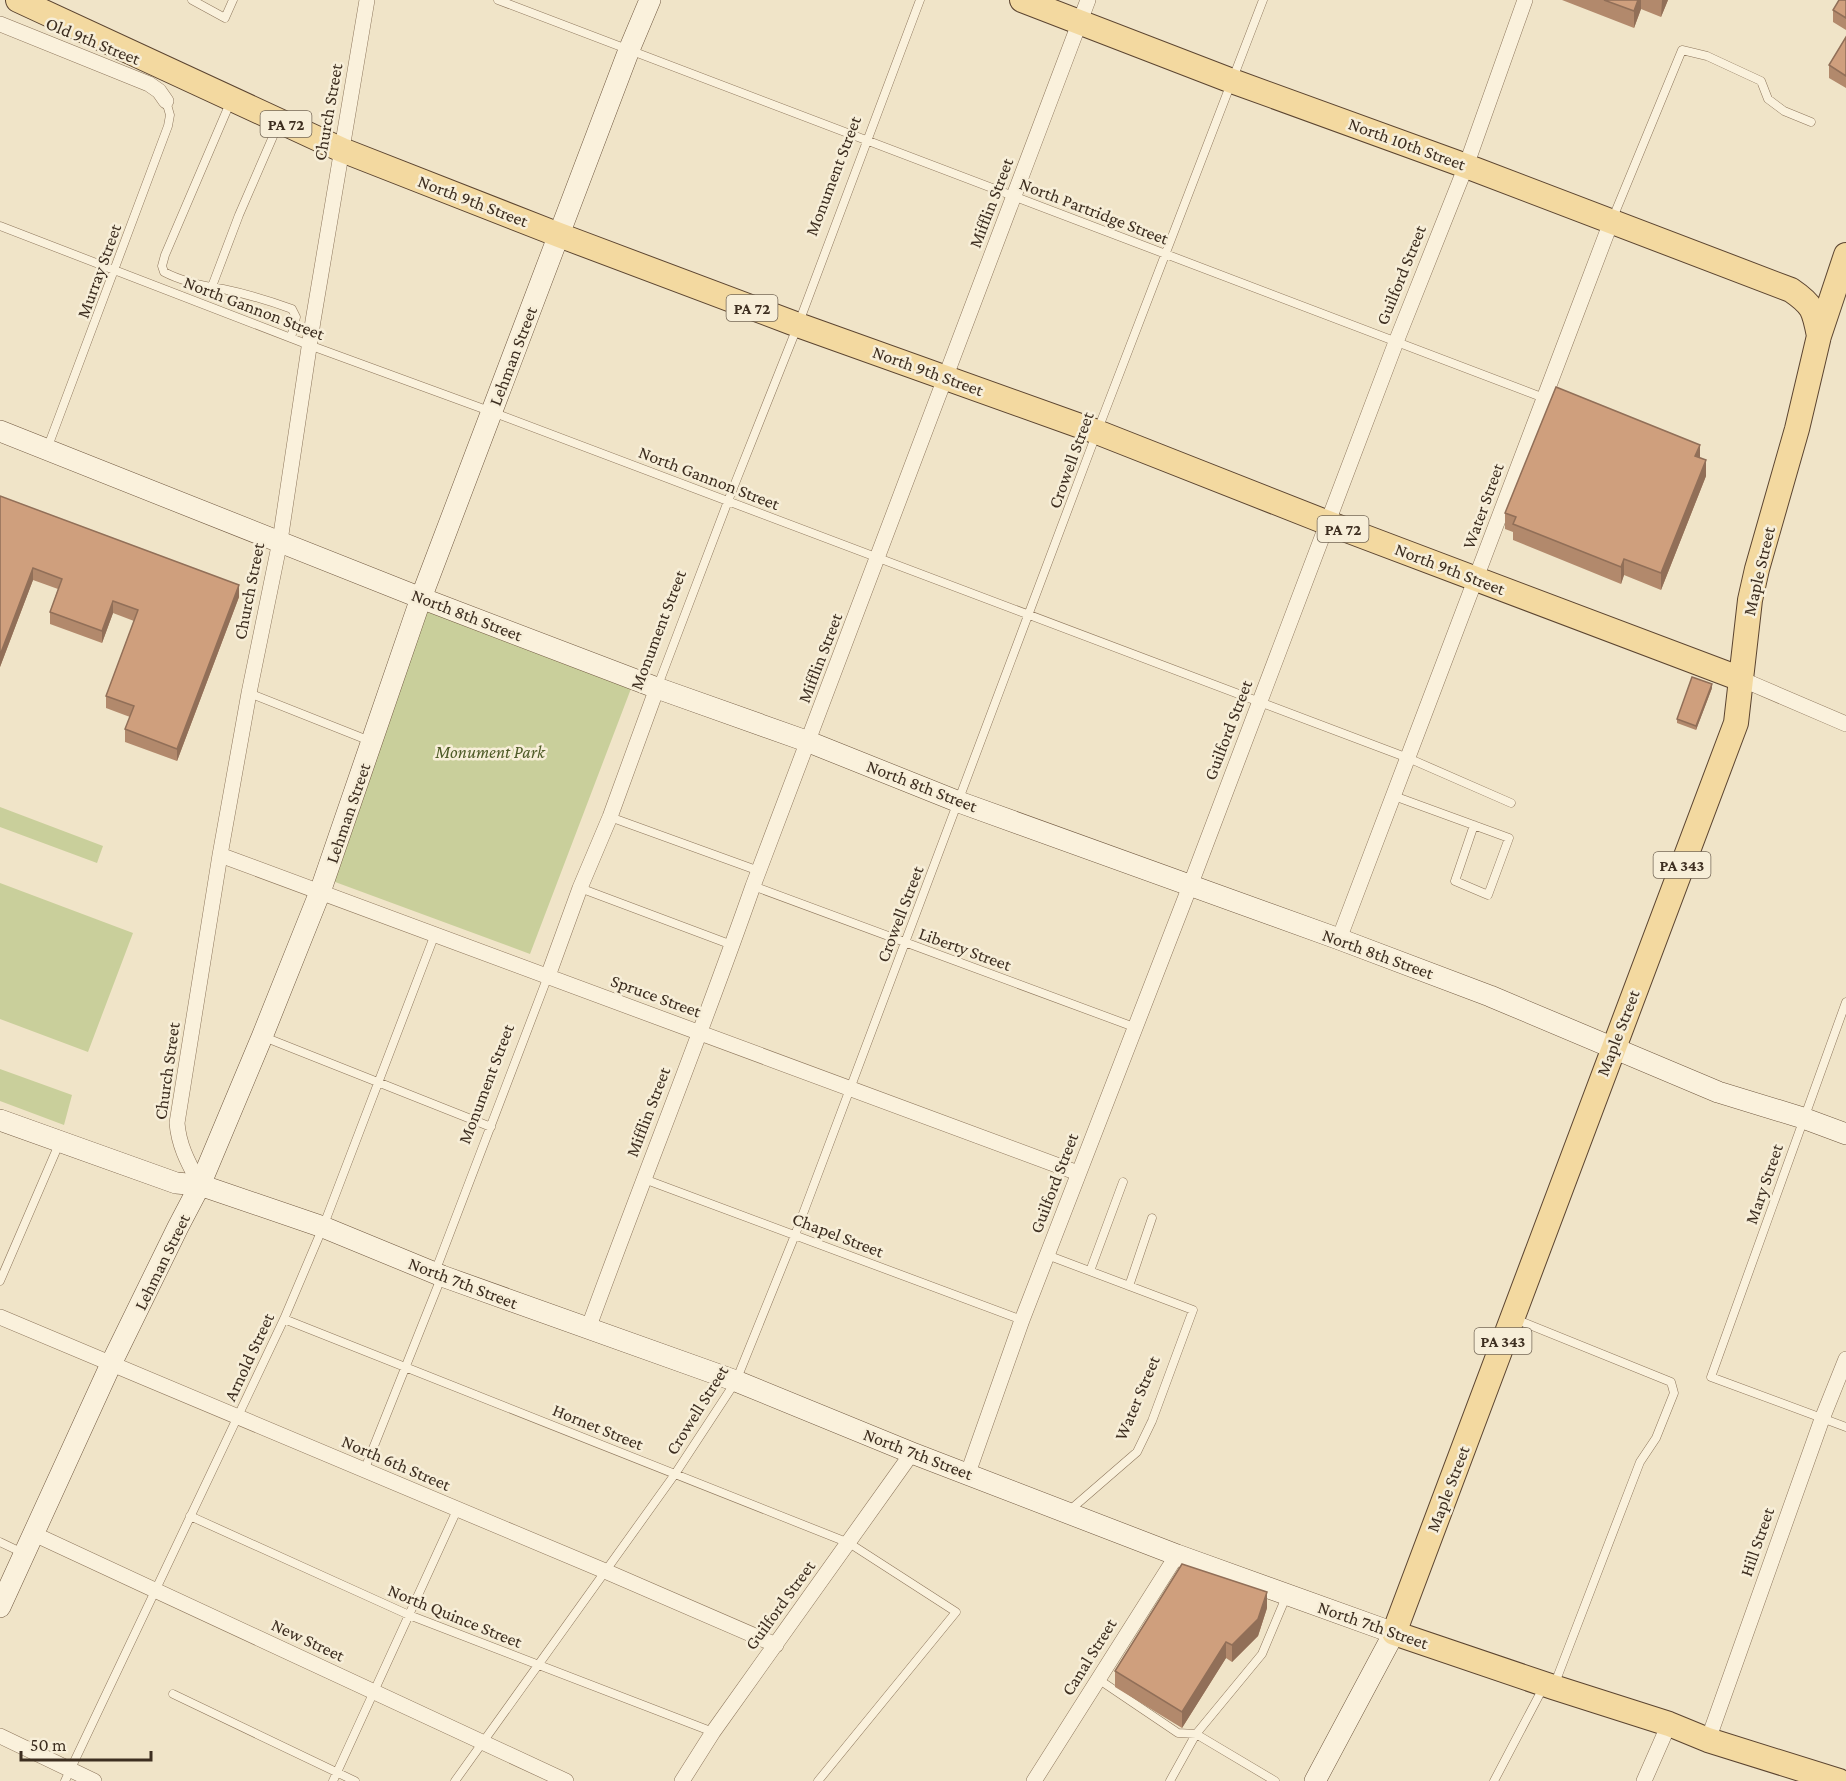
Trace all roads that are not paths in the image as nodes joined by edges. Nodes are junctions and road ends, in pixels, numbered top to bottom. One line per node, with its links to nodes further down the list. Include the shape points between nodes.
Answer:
1 (18, 0): 15 (main road, North 9th Street / PA 72)
2 (192, 0): 3 (lane, via 225,18)
3 (234, 0)
4 (368, 0): 20 (street, Church Street)
5 (498, 0): 13 (lane, North Partridge Street)
6 (650, 0): 13 (street, Lehman Street)
7 (920, 0): 19 (lane, Monument Street)
8 (1022, 0): 11 (main road, North 10th Street)
9 (1263, 0): 14 (lane, Crowell Street)
10 (1525, 0): 21 (street, Guilford Street)
11 (1083, 11): 14 (main road, North 10th Street); 22 (street, Mifflin Street)
12 (0, 24): 16 (street, Old 9th Street, via 149,84)
13 (629, 50): 19 (lane, North Partridge Street); 25 (street, Lehman Street)
14 (1232, 81): 21 (main road, North 10th Street); 26 (lane, Crowell Street)
15 (232, 99): 17 (main road, North 9th Street / PA 72); 29 (lane, via 162,266 164,273)
16 (166, 101): 28 (lane, Murray Street, via 168,126)
17 (280, 121): 20 (main road, North 9th Street / PA 72); 29 (lane)
18 (1811, 122): 23 (lane, via 1784,111 1768,99 1761,81 1707,56 1682,50)
19 (868, 141): 22 (lane, North Partridge Street); 31 (lane, Monument Street)
20 (342, 150): 25 (main road, North 9th Street / PA 72); 35 (street, Church Street)
21 (1466, 166): 23 (main road, North 10th Street); 34 (street, Guilford Street)
22 (1014, 196): 26 (lane, North Partridge Street); 36 (street, Mifflin Street)
23 (1611, 222): 30 (main road, North 10th Street); 37 (street, Water Street)
24 (0, 226): 28 (lane, North Gannon Street)
25 (559, 235): 31 (main road, North 9th Street / PA 72); 38 (street, Lehman Street)
26 (1166, 254): 34 (lane, North Partridge Street); 40 (lane, Crowell Street)
27 (1844, 258): 30 (main road, Maple Street, via 1826,278 1811,287); 32 (main road, Maple Street)
28 (115, 270): 33 (lane, North Gannon Street); 41 (lane, Murray Street)
29 (211, 289): 33 (lane, via 292,309 296,318)
30 (1791, 290): 32 (main road, via 1808,301)
31 (798, 325): 36 (main road, North 9th Street / PA 72); 42 (lane, Monument Street)
32 (1819, 336): 49 (main road, Maple Street, via 1757,568)
33 (291, 338): 35 (lane, North Gannon Street)
34 (1396, 342): 37 (lane, North Partridge Street); 43 (street, Guilford Street)
35 (309, 345): 38 (lane, North Gannon Street); 44 (street, Church Street)
36 (946, 377): 40 (main road, North 9th Street / PA 72); 45 (street, Mifflin Street)
37 (1544, 398): 46 (street, Water Street)
38 (492, 412): 42 (lane, North Gannon Street); 47 (street, Lehman Street)
39 (0, 431): 41 (street, North 8th Street)
40 (1097, 432): 43 (main road, North 9th Street / PA 72); 48 (lane, Crowell Street)
41 (47, 450): 44 (street, North 8th Street)
42 (728, 501): 45 (lane, North Gannon Street); 50 (lane, Monument Street)
43 (1328, 523): 46 (main road, North 9th Street / PA 72); 52 (street, Guilford Street)
44 (280, 541): 47 (street, North 8th Street); 51 (street, Church Street)
45 (878, 558): 48 (lane, North Gannon Street); 55 (street, Mifflin Street)
46 (1476, 579): 49 (main road, North 9th Street / PA 72); 56 (street, Water Street)
47 (421, 598): 50 (street, North 8th Street); 54 (street, Lehman Street)
48 (1030, 615): 52 (lane, North Gannon Street); 58 (lane, Crowell Street)
49 (1741, 679): 53 (street, North 9th Street); 77 (main road, Maple Street / PA 343, via 1736,723)
50 (657, 688): 55 (street, North 8th Street); 60 (street, Monument Street)
51 (249, 693): 54 (lane); 62 (street, Church Street)
52 (1259, 702): 56 (lane, North Gannon Street); 65 (street, Guilford Street)
53 (1846, 724)
54 (373, 742): 67 (street, Lehman Street)
55 (809, 742): 58 (street, North 8th Street); 63 (street, Mifflin Street)
56 (1408, 758): 57 (street, Water Street); 59 (lane, North Gannon Street)
57 (1394, 796): 61 (lane); 69 (street, Water Street)
58 (959, 802): 65 (street, North 8th Street); 70 (lane, Crowell Street)
59 (1510, 803)
60 (610, 818): 63 (lane); 66 (street, Monument Street)
61 (1474, 825): 61 (lane, via 1455,881 1488,895 1509,838)
62 (220, 855): 67 (street, Spruce Street); 88 (street, Church Street, via 177,1123 183,1155)
63 (759, 871): 64 (street, Mifflin Street)
64 (753, 886): 70 (lane, Liberty Street); 71 (street, Mifflin Street)
65 (1190, 886): 69 (street, North 8th Street); 74 (street, Guilford Street)
66 (580, 888): 71 (lane); 72 (street, Monument Street)
67 (320, 892): 68 (street, Spruce Street); 76 (street, Lehman Street)
68 (435, 934): 72 (street, Spruce Street); 78 (lane, Arnold Street)
69 (1340, 939): 77 (street, North 8th Street)
70 (906, 943): 74 (lane, Liberty Street); 79 (lane, Crowell Street)
71 (732, 945): 75 (street, Mifflin Street)
72 (548, 976): 75 (street, Spruce Street); 82 (lane, Monument Street)
73 (1846, 1002): 80 (lane, Mary Street)
74 (1134, 1027): 85 (street, Guilford Street)
75 (699, 1033): 79 (street, Spruce Street); 86 (street, Mifflin Street)
76 (262, 1037): 78 (lane); 88 (street, Lehman Street)
77 (1612, 1048): 80 (street, North 8th Street, via 1718,1092); 98 (main road, Maple Street / PA 343)
78 (378, 1083): 82 (lane); 90 (lane, Arnold Street)
79 (850, 1088): 85 (street, Spruce Street); 91 (lane, Crowell Street)
80 (1803, 1118): 83 (street, North 8th Street); 107 (lane, Mary Street, via 1711,1377)
81 (0, 1120): 84 (street, North 7th Street)
82 (491, 1127): 94 (lane, Monument Street)
83 (1846, 1134)
84 (60, 1143): 88 (street, North 7th Street, via 176,1184); 95 (lane)
85 (1078, 1173): 92 (street, Guilford Street)
86 (643, 1178): 91 (lane, Chapel Street); 101 (street, Mifflin Street)
87 (1123, 1182): 93 (lane)
88 (200, 1185): 90 (street, North 7th Street); 103 (street, Lehman Street)
89 (1152, 1218): 96 (lane)
90 (323, 1227): 94 (street, North 7th Street); 99 (lane, Arnold Street)
91 (795, 1235): 100 (lane, Chapel Street); 105 (lane, Crowell Street)
92 (1047, 1255): 93 (lane); 100 (street, Guilford Street)
93 (1090, 1271): 96 (lane)
94 (438, 1275): 101 (street, North 7th Street); 104 (lane, Monument Street)
95 (0, 1281)
96 (1129, 1286): 114 (lane, Water Street, via 1193,1310 1137,1452)
97 (0, 1317): 103 (street, North 6th Street)
98 (1512, 1317): 126 (main road, Maple Street / PA 343); 130 (lane, via 1671,1382 1674,1393 1656,1438 1640,1461)
99 (284, 1319): 104 (lane, Hornet Street); 106 (lane, Arnold Street)
100 (1022, 1320): 111 (street, Guilford Street)
101 (588, 1329): 105 (street, North 7th Street)
102 (1846, 1359): 107 (street, Hill Street)
103 (111, 1364): 106 (street, North 6th Street); 116 (street, Lehman Street)
104 (406, 1366): 110 (lane, Monument Street); 112 (lane, Hornet Street)
105 (736, 1381): 109 (street, North 7th Street); 112 (lane, Crowell Street)
106 (237, 1417): 110 (street, North 6th Street); 115 (lane, Arnold Street)
107 (1822, 1419): 108 (lane); 137 (street, Hill Street)
108 (1846, 1427)
109 (912, 1453): 111 (street, North 7th Street); 118 (street, Guilford Street)
110 (364, 1471): 113 (street, North 6th Street)
111 (968, 1473): 114 (street, North 7th Street)
112 (675, 1474): 118 (lane, Hornet Street); 121 (lane, Crowell Street)
113 (457, 1510): 121 (street, North 6th Street); 125 (lane)
114 (1068, 1512): 120 (street, North 7th Street)
115 (189, 1516): 122 (lane, Arnold Street); 125 (lane, North Quince Street)
116 (34, 1534): 119 (street, Lehman Street); 122 (street, New Street)
117 (0, 1542): 119 (lane)
118 (849, 1543): 127 (street, Guilford Street); 148 (lane, Hornet Street, via 956,1612)
119 (25, 1554): 124 (street, Lehman Street)
120 (1177, 1555): 123 (street, North 7th Street); 129 (street, Canal Street)
121 (605, 1571): 127 (street, North 6th Street); 128 (lane, Crowell Street)
122 (154, 1590): 131 (street, New Street); 140 (lane, Arnold Street)
123 (1287, 1595): 126 (street, North 7th Street); 135 (lane, via 1262,1654)
124 (0, 1607)
125 (409, 1616): 128 (lane, North Quince Street); 131 (lane)
126 (1394, 1633): 130 (main road, North 7th Street); 152 (street, Maple Street)
127 (776, 1645): 134 (street, Guilford Street)
128 (539, 1665): 134 (lane, North Quince Street); 138 (lane, Crowell Street)
129 (1098, 1679): 135 (lane, via 1178,1733); 149 (street, Canal Street)
130 (1549, 1686): 133 (main road, North 7th Street); 153 (lane)
131 (374, 1692): 138 (street, New Street); 139 (lane)
132 (173, 1694): 139 (lane)
133 (1669, 1724): 137 (main road, North 7th Street); 154 (street)
134 (713, 1732): 147 (street, Guilford Street)
135 (1196, 1734): 150 (lane); 151 (lane)
136 (0, 1736): 140 (street)
137 (1708, 1740): 141 (main road, North 7th Street)
138 (483, 1742): 145 (lane, Crowell Street); 146 (street, New Street)
139 (337, 1772): 143 (lane); 144 (lane)
140 (68, 1775): 142 (street)
141 (1803, 1776): 155 (main road, North 7th Street)
142 (94, 1781)
143 (333, 1781)
144 (355, 1781)
145 (455, 1781)
146 (566, 1781)
147 (682, 1781)
148 (818, 1781)
149 (1034, 1781)
150 (1170, 1781)
151 (1275, 1781)
152 (1315, 1781)
153 (1494, 1781)
154 (1644, 1781)
155 (1839, 1781)

